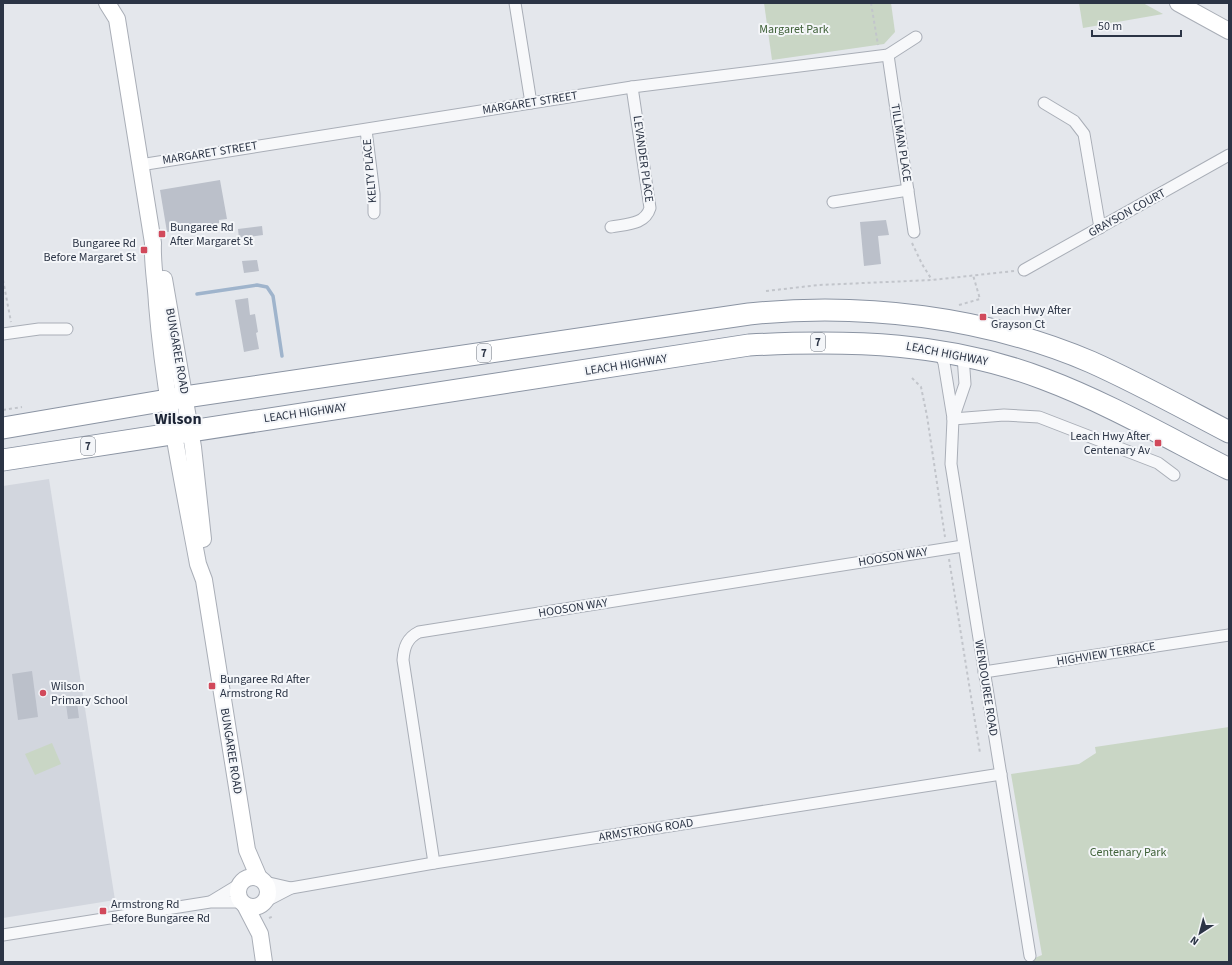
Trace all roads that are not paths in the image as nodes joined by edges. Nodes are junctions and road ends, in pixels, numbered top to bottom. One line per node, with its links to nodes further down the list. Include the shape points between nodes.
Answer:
1 (107, 3): 5 (street, BUNGAREE ROAD)
2 (121, 3): 5 (street, BUNGAREE ROAD)
3 (515, 3): 11 (street)
4 (1178, 3): 6 (street)
5 (117, 19): 14 (street, BUNGAREE ROAD)
6 (1229, 32)
7 (916, 37): 8 (street, MARGARET STREET)
8 (884, 55): 9 (street, MARGARET STREET); 15 (street, TILLMAN PLACE)
9 (632, 88): 11 (street, MARGARET STREET); 18 (street, LEVANDER PLACE, via 650,208 646,217 639,222)
10 (1044, 102): 19 (street, via 1074,121 1084,134)
11 (531, 103): 12 (street, MARGARET STREET)
12 (366, 130): 14 (street, MARGARET STREET); 17 (street, KELTY PLACE)
13 (1229, 155): 19 (street, GRAYSON COURT)
14 (140, 165): 27 (street, BUNGAREE ROAD, via 153,243 161,260)
15 (908, 190): 16 (street); 20 (street, TILLMAN PLACE)
16 (833, 202)
17 (374, 213)
18 (611, 227)
19 (1100, 228): 21 (street, GRAYSON COURT)
20 (914, 232)
21 (1024, 270)
22 (834, 312): 26 (highway, via 890,320 944,333); 27 (highway, 7, via 782,311 749,314); 31 (highway, 7, via 894,312 979,326 1017,336 1091,362)
23 (67, 329): 24 (street, via 39,328)
24 (8, 333)
25 (939, 351): 26 (highway, LEACH HIGHWAY / 7); 28 (street, WENDOUREE ROAD, via 944,363); 30 (highway, LEACH HIGHWAY / 7, via 871,343 749,345)
26 (963, 356): 28 (street, WENDOUREE ROAD, via 965,384); 33 (highway, LEACH HIGHWAY / 7, via 1044,379)
27 (177, 398): 29 (highway, 7); 30 (street, BUNGAREE ROAD)
28 (953, 419): 34 (street, via 1004,414 1039,417 1158,463); 35 (street, WENDOUREE ROAD, via 951,464)
29 (3, 428)
30 (182, 431): 32 (highway, LEACH HIGHWAY / 7); 39 (street, BUNGAREE ROAD, via 198,564 204,580)
31 (1229, 432)
32 (3, 460)
33 (1229, 469)
34 (1174, 475)
35 (963, 546): 37 (street, WENDOUREE ROAD); 40 (street, HOOSON WAY, via 427,631 412,636 405,646 404,660)
36 (1229, 635): 37 (street, HIGHVIEW TERRACE)
37 (984, 672): 38 (street, WENDOUREE ROAD)
38 (1001, 774): 40 (street, ARMSTRONG ROAD); 49 (street, WENDOUREE ROAD)
39 (246, 850): 41 (street, BUNGAREE ROAD); 42 (street, BUNGAREE ROAD)
40 (434, 863): 43 (street, ARMSTRONG ROAD)
41 (262, 880): 42 (street, via 250,877); 43 (street, ARMSTRONG ROAD); 46 (street, via 269,891)
42 (241, 883): 44 (street); 45 (street, via 238,893)
43 (291, 888): 46 (street, ARMSTRONG ROAD)
44 (210, 902): 45 (street); 48 (street)
45 (243, 904): 46 (street); 47 (street)
46 (266, 907): 47 (street)
47 (260, 934): 50 (street)
48 (3, 935)
49 (1030, 956)
50 (264, 962)

